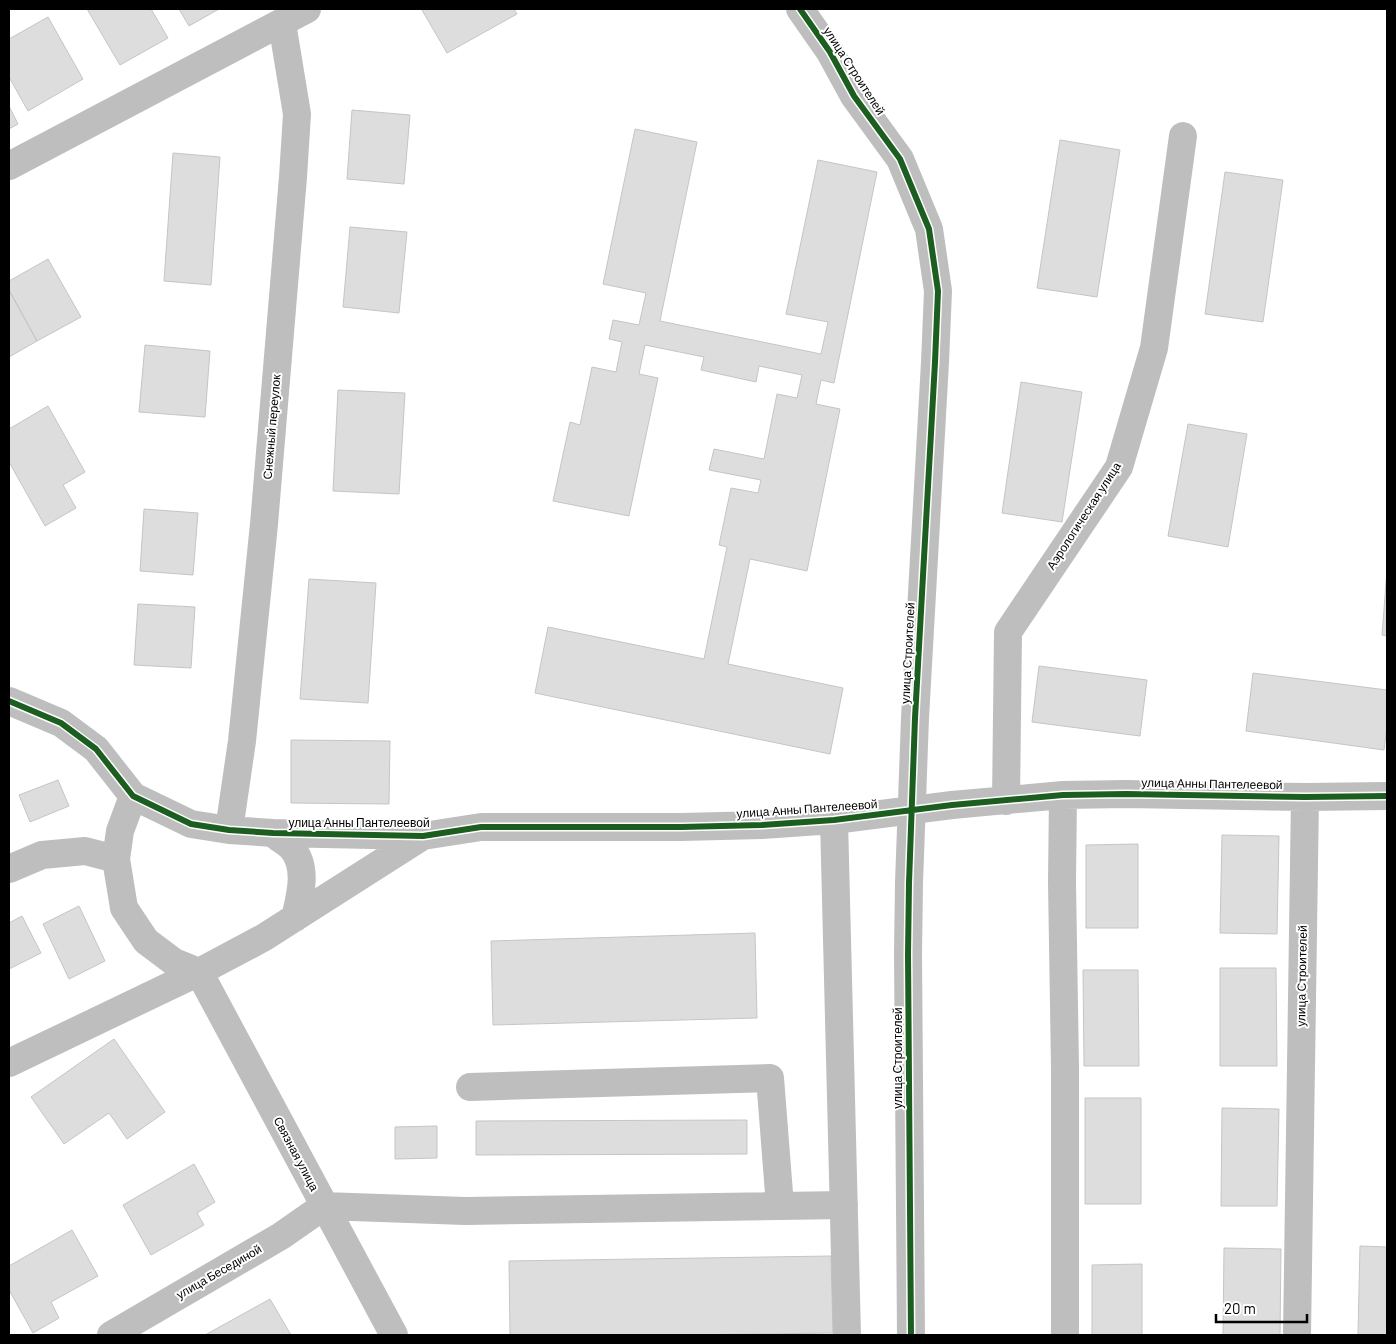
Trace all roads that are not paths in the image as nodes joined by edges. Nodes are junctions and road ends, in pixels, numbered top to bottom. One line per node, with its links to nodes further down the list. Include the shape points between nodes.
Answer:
1 (307, 9): 3 (street)
2 (800, 9): 12 (street, улица Строителей, via 830,52 854,96 900,159 931,238 938,291)
3 (282, 23): 5 (street); 14 (street, Снежный переулок, via 297,114 293,177 242,740)
4 (1183, 136): 11 (street, Аэрологическая улица, via 1154,348 1119,467 1008,632)
5 (9, 166)
6 (9, 701): 8 (street, via 61,723 96,749)
7 (1063, 795): 10 (street, улица Анны Пантелеевой); 11 (street, улица Анны Пантелеевой); 30 (street)
8 (133, 796): 14 (street, улица Анны Пантелеевой, via 191,824); 17 (street, via 120,831)
9 (1387, 796): 10 (street, улица Анны Пантелеевой)
10 (1305, 797): 31 (street, улица Строителей)
11 (1006, 801): 12 (street, улица Анны Пантелеевой)
12 (912, 811): 13 (street, улица Анны Пантелеевой); 29 (street, улица Строителей, via 908,954)
13 (834, 820): 16 (street, улица Анны Пантелеевой, via 681,827 481,827); 23 (street)
14 (228, 830): 15 (street, улица Анны Пантелеевой)
15 (272, 833): 16 (street, улица Анны Пантелеевой); 19 (street, улица Анны Пантелеевой, via 292,848 300,862 301,891)
16 (423, 836): 19 (street, улица Анны Пантелеевой)
17 (116, 860): 18 (street, via 85,852 51,854); 20 (street, via 124,908 146,941 174,962)
18 (9, 869)
19 (295, 918): 20 (street, улица Анны Пантелеевой)
20 (199, 972): 21 (street, улица Анны Пантелеевой); 24 (street, Связная улица)
21 (9, 1063)
22 (470, 1087): 25 (street, via 770,1078)
23 (844, 1205): 25 (street); 28 (street)
24 (324, 1206): 25 (street, via 465,1211); 26 (street, улица Бесединой, via 281,1236); 27 (street, Связная улица)
25 (780, 1206)
26 (111, 1335)
27 (394, 1335)
28 (847, 1335)
29 (911, 1335)
30 (1065, 1335)
31 (1297, 1335)

